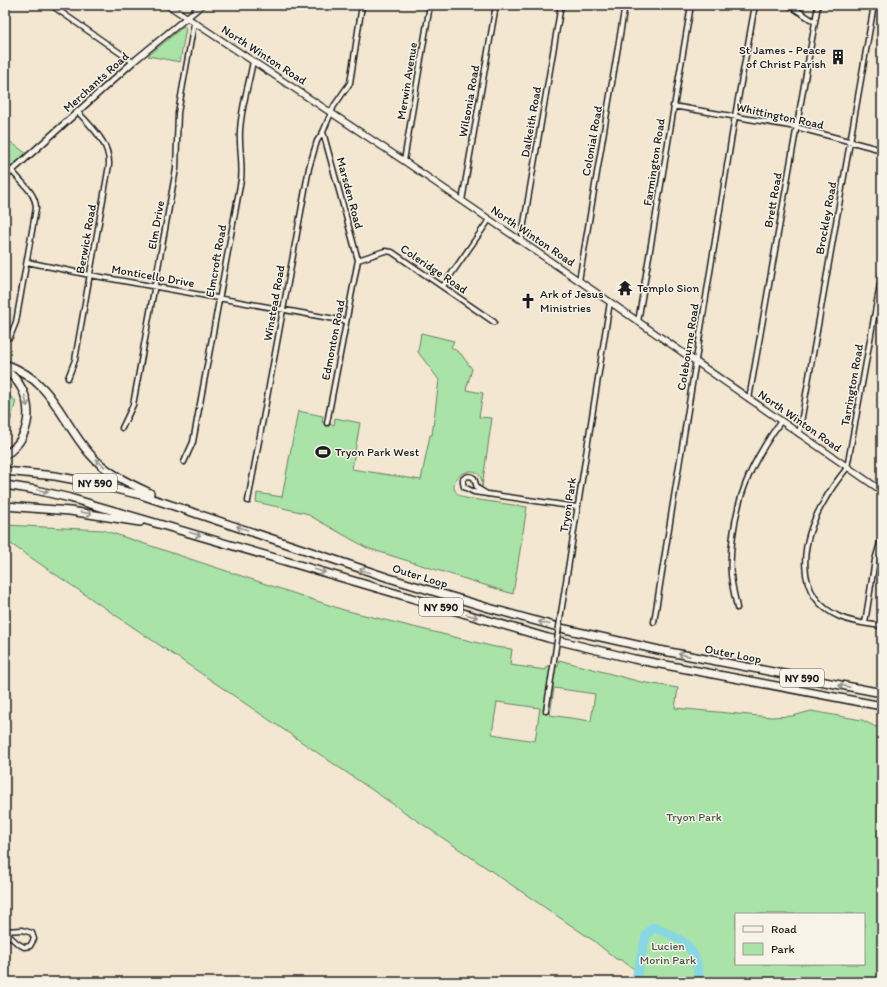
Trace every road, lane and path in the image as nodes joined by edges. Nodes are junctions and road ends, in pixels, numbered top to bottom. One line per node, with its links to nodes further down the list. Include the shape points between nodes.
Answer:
1 (51, 5): 18 (street)
2 (168, 5): 14 (main road, North Winton Road)
3 (202, 5): 14 (street, Merchants Road)
4 (362, 5): 21 (street, Winstead Road, via 350,83)
5 (430, 5): 27 (street, Merwin Avenue)
6 (496, 5): 30 (street, Wilsonia Road)
7 (561, 5): 32 (street, Dalkeith Road)
8 (625, 5): 37 (street, Colonial Road)
9 (691, 5): 19 (street, Farmington Road)
10 (755, 5): 22 (street, Colebourne Road)
11 (789, 5): 16 (street)
12 (818, 5): 16 (street, Brett Road)
13 (874, 5): 25 (street, Brockley Road)
14 (186, 17): 15 (main road, North Winton Road); 18 (street, Merchants Road)
15 (194, 22): 17 (main road, North Winton Road); 38 (street, Elm Drive, via 178,113 176,169)
16 (815, 22): 23 (street, Brett Road)
17 (253, 61): 21 (main road, North Winton Road); 40 (street, Elmcroft Road, via 241,122 241,180)
18 (133, 62): 20 (street, Merchants Road)
19 (674, 106): 22 (street, Whittington Road); 45 (street, Farmington Road)
20 (78, 112): 28 (street, Merchants Road); 36 (street, Berwick Road, via 102,141 108,150 110,160)
21 (331, 112): 24 (street, Winstead Road); 27 (main road, North Winton Road)
22 (735, 116): 23 (street, Whittington Road); 47 (street, Colebourne Road)
23 (796, 127): 25 (street, Whittington Road); 51 (street, Brett Road)
24 (323, 132): 33 (street, Marsden Road); 42 (street, Winstead Road, via 317,141 309,168)
25 (850, 142): 26 (street, Whittington Road); 55 (street, Brockley Road)
26 (882, 150)
27 (404, 161): 30 (main road, North Winton Road)
28 (12, 171): 29 (street, Merchants Road); 34 (street, via 30,192 36,204)
29 (5, 177)
30 (462, 201): 31 (main road, North Winton Road)
31 (489, 220): 32 (main road, North Winton Road); 39 (street)
32 (521, 241): 37 (main road, North Winton Road)
33 (358, 260): 39 (street, Coleridge Road, via 390,251); 43 (street, Edmonton Road)
34 (28, 262): 36 (street, Monticello Drive); 46 (street, via 16,322)
35 (882, 273): 58 (street, Tarrington Road)
36 (90, 275): 38 (street, Monticello Drive); 50 (street, Berwick Road, via 75,360)
37 (579, 281): 41 (main road, North Winton Road)
38 (155, 286): 40 (street, Monticello Drive); 54 (street, Elm Drive, via 133,405)
39 (443, 286): 44 (street, Coleridge Road)
40 (219, 298): 42 (street, Monticello Drive); 57 (street, Elmcroft Road, via 193,442)
41 (610, 302): 45 (main road, North Winton Road); 65 (street, Tryon Park)
42 (283, 310): 43 (street, Monticello Drive); 63 (street, Winstead Road)
43 (346, 321): 53 (street, Edmonton Road)
44 (494, 322)
45 (638, 322): 47 (main road, North Winton Road)
46 (10, 337)
47 (695, 361): 51 (main road, North Winton Road); 70 (street, Colebourne Road)
48 (5, 364): 66 (highway, one-way to 48, via 129,483 99,463 82,444 47,393 25,374)
49 (5, 370): 56 (highway, one-way to 56, via 20,385 26,397 28,411 27,426 22,437)
50 (68, 378)
51 (749, 399): 52 (main road, North Winton Road)
52 (781, 422): 55 (main road, North Winton Road); 69 (street, via 750,471 738,507 731,562)
53 (327, 423)
54 (122, 428)
55 (799, 434): 58 (main road, North Winton Road)
56 (5, 455)
57 (184, 462)
58 (847, 468): 61 (main road, North Winton Road); 71 (street, Tarrington Road, via 830,490 815,518 807,547 805,573 811,592 824,607 840,617)
59 (5, 471): 66 (highway, Outer Loop / NY 590, via 60,477 107,486)
60 (5, 485): 67 (highway, Outer Loop / NY 590, one-way to 67, via 61,495)
61 (882, 491)
62 (487, 494): 62 (street, via 468,490 464,487 463,480 471,476 477,488); 65 (street)
63 (248, 501)
64 (5, 506): 67 (highway, one-way to 67, via 80,512)
65 (577, 507): 75 (street, Tryon Park, bridge)
66 (183, 508): 73 (highway, Outer Loop / NY 590, one-way to 66, via 646,648 527,619 376,574)
67 (179, 530): 74 (highway, Outer Loop / NY 590, one-way to 74, via 562,641 634,659)
68 (882, 536): 71 (street, via 874,560)
69 (737, 608)
70 (654, 622)
71 (865, 623): 72 (street, Tarrington Road)
72 (882, 626)
73 (882, 693)
74 (882, 706)
75 (546, 711)
76 (5, 932): 76 (street, via 24,947 30,946 34,939 32,933 26,930)

